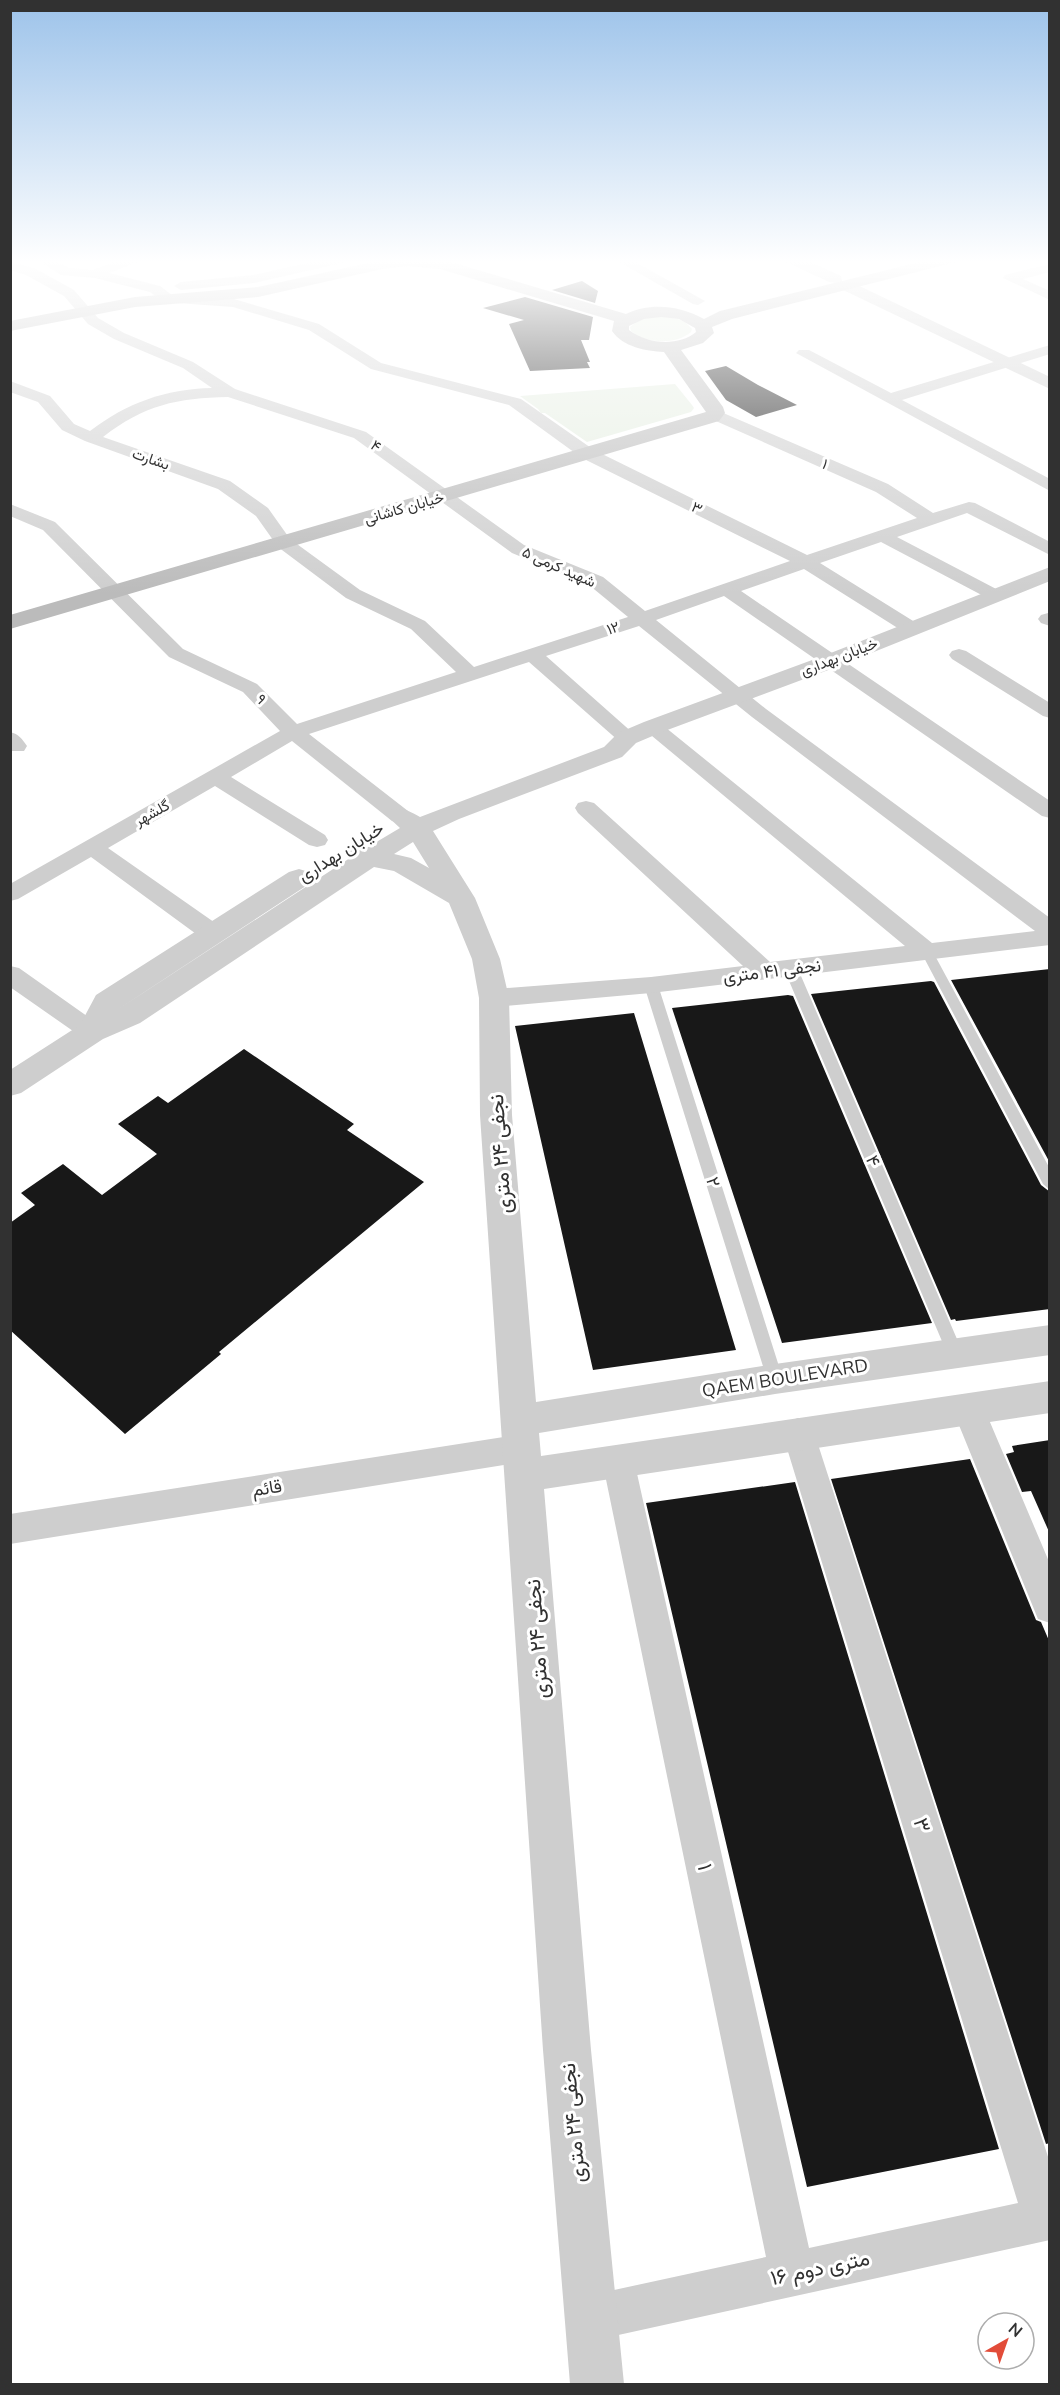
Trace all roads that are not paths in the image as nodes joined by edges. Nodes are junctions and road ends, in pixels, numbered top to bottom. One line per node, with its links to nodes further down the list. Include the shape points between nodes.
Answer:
1 (197, 371): 9 (street)
2 (394, 371): 13 (street, via 515,402)
3 (688, 371): 11 (main road, via 714,406)
4 (837, 371): 10 (street)
5 (980, 371): 10 (street)
6 (1022, 371): 7 (street)
7 (1050, 384)
8 (10, 386): 12 (street, بشارت, via 44,399 68,427)
9 (229, 392): 12 (street, via 199,392 143,403); 15 (street, ۴, via 360,435)
10 (889, 399): 14 (street)
11 (715, 415): 13 (main road, خیابان کاشانی); 17 (street, ۱, via 882,488)
12 (91, 438): 19 (street, بشارت, via 224,485 262,512)
13 (588, 454): 15 (main road, خیابان کاشانی); 21 (street, ۳)
14 (1050, 486)
15 (446, 496): 19 (main road, خیابان کاشانی); 26 (street, ۵ شهید کرمی, via 518,549 596,581)
16 (10, 508): 24 (street, ۹, via 49,526)
17 (931, 519): 18 (street, ۱۲); 20 (street, ۱۲, via 969,507)
18 (883, 536): 21 (street, ۱۲); 25 (street)
19 (284, 543): 24 (main road, خیابان کاشانی); 32 (street, بشارت, via 353,594 418,625)
20 (1050, 550)
21 (806, 562): 23 (street, ۱۲); 28 (street, ۳)
22 (1050, 573): 25 (street, خیابان بهداری)
23 (726, 589): 26 (street, ۱۲); 31 (street)
24 (117, 591): 27 (main road, خیابان کاشانی); 36 (street, ۹, via 176,653 250,688)
25 (993, 595): 28 (street, خیابان بهداری)
26 (643, 618): 29 (street, ۱۲); 33 (street, ۵ شهید کرمی)
27 (10, 622)
28 (911, 628): 31 (street, خیابان بهداری)
29 (532, 654): 32 (street, ۱۲); 37 (street)
30 (959, 655): 34 (street)
31 (831, 661): 33 (street, خیابان بهداری); 40 (street)
32 (470, 674): 36 (street, ۱۲)
33 (736, 695): 35 (street, خیابان بهداری); 47 (street, ۵ شهید کرمی)
34 (1050, 712)
35 (653, 726): 37 (street, خیابان بهداری); 50 (street)
36 (293, 732): 38 (street, گلشهر); 41 (street, ۹)
37 (627, 738): 41 (street, خیابان بهداری, via 613,752 450,813)
38 (216, 777): 42 (street); 43 (street, گلشهر)
39 (586, 808): 52 (street)
40 (1050, 811)
41 (409, 822): 44 (street, خیابان بهداری); 46 (street, نجفی ۲۴ متری)
42 (317, 840)
43 (92, 847): 45 (street, گلشهر); 48 (street)
44 (359, 852): 46 (street, via 402,864); 48 (street, خیابان بهداری); 56 (street, خیابان بهداری, via 130,1016)
45 (10, 894)
46 (461, 898): 55 (street, نجفی ۲۴ متری, via 486,959)
47 (1050, 930)
48 (212, 933): 56 (street, خیابان بهداری, via 106,1002)
49 (1050, 937): 50 (street, نجفی ۴۱ متری)
50 (927, 952): 51 (street, نجفی ۴۱ متری); 58 (lane)
51 (791, 969): 52 (street, نجفی ۴۱ متری); 60 (lane, ۴)
52 (765, 972): 54 (street, نجفی ۴۱ متری)
53 (10, 974): 56 (street)
54 (651, 985): 55 (street, نجفی ۴۱ متری); 61 (lane, ۲)
55 (494, 998): 65 (street, نجفی ۲۴ متری, via 496,1115)
56 (92, 1032): 57 (street, خیابان بهداری)
57 (10, 1085)
58 (1050, 1184)
59 (1050, 1340): 60 (street, QAEM BOULEVARD)
60 (955, 1353): 61 (street, QAEM BOULEVARD)
61 (775, 1379): 65 (street, QAEM BOULEVARD)
62 (1050, 1397): 63 (street)
63 (968, 1408): 64 (street); 68 (street)
64 (798, 1432): 66 (street); 69 (street, ۳)
65 (523, 1447): 66 (street); 67 (street, قائم); 71 (street, نجفی ۲۴ متری, via 567,2050)
66 (618, 1460): 70 (street, ۱)
67 (10, 1529)
68 (1050, 1607)
69 (1047, 2218): 70 (street, ۱۶ متری دوم)
70 (792, 2274): 71 (street, ۱۶ متری دوم)
71 (591, 2318): 72 (street, نجفی ۲۴ متری)
72 (597, 2385)

